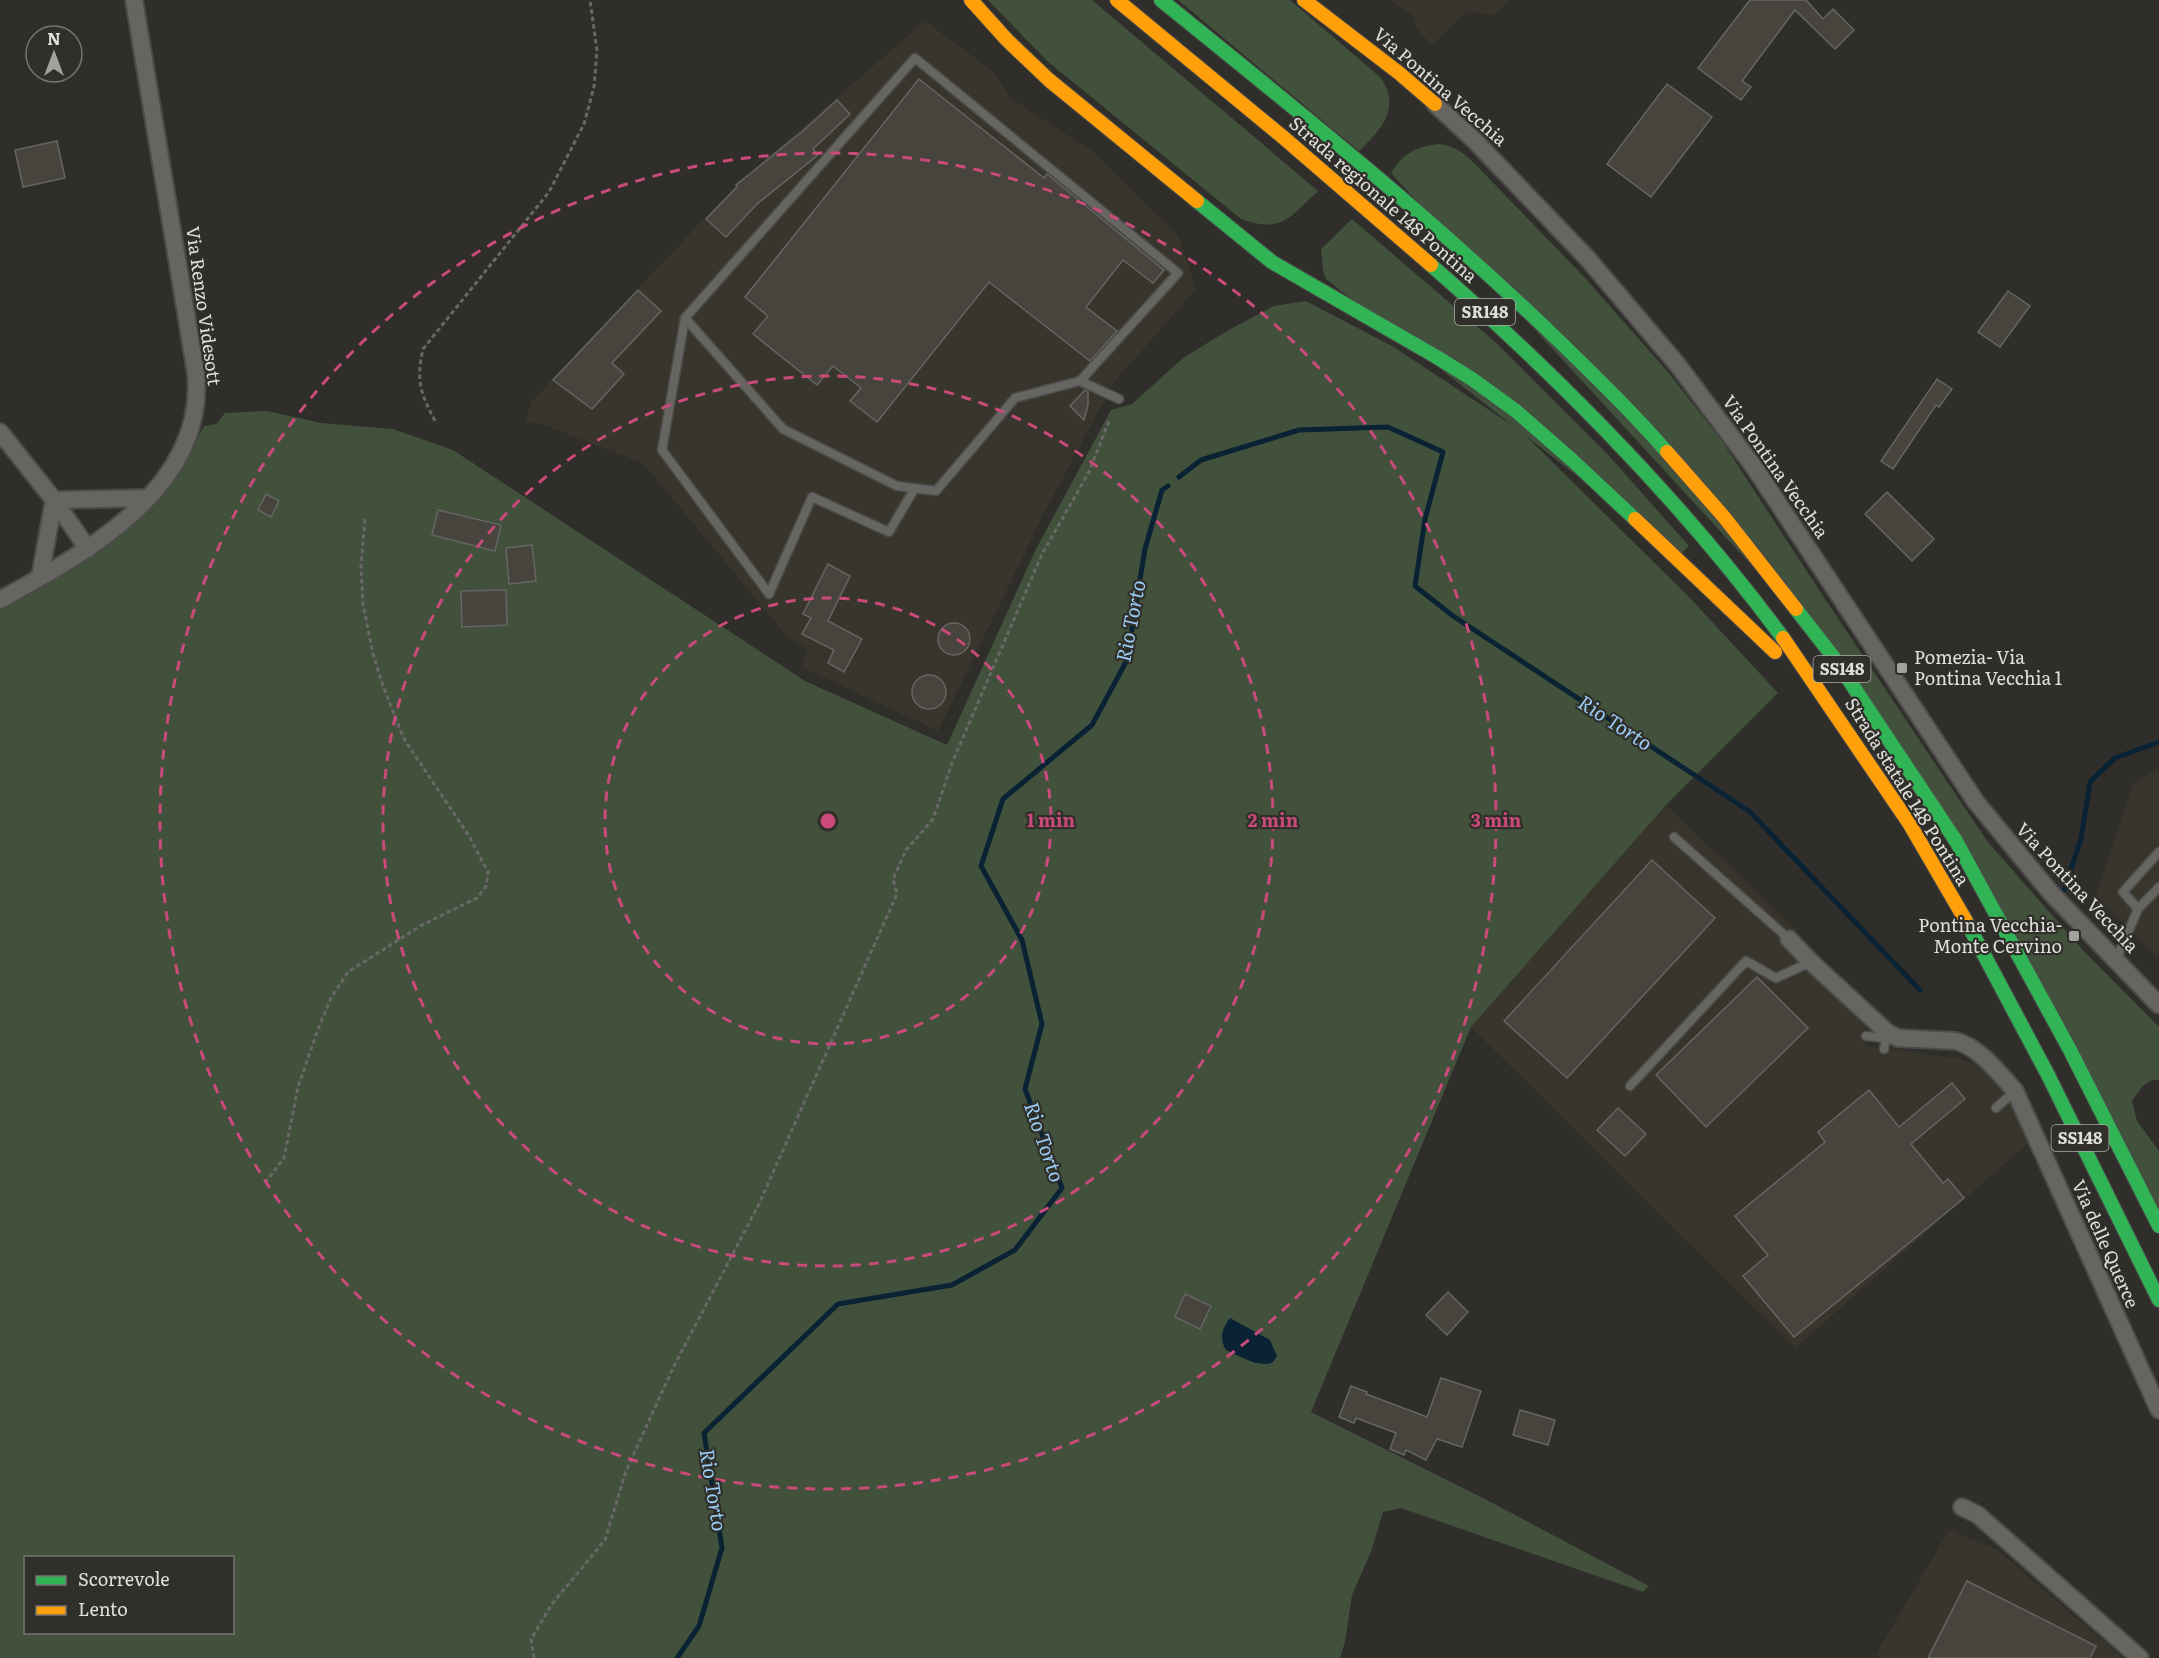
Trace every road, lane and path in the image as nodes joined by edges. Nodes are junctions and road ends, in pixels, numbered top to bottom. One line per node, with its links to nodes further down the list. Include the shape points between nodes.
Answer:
1 (134, 0): 17 (street, Via Renzo Videsott, via 197,384 189,434)
2 (590, 0): 11 (path, via 597,50 594,87 584,124 549,192 423,349 418,379)
3 (971, 0): 23 (main road, via 1049,80 1272,262 1436,356 1516,411)
4 (1117, 0): 15 (main road, Strada regionale 148 Pontina / SR148, via 1452,282 1532,355)
5 (1161, 0): 14 (main road, Strada regionale 148 Pontina / SR148, via 1343,148 1500,284)
6 (1304, 0): 7 (main road, Via Pontina Vecchia)
7 (1434, 104): 29 (street, Via Pontina Vecchia, via 1476,142 1588,259 1677,364 1754,467 1976,802 2044,886)
8 (685, 318): 9 (lane, via 915,58 1178,273); 16 (lane, via 783,429 897,486); 16 (lane, via 662,450 769,594 812,497 889,532)
9 (1080, 381): 10 (lane); 16 (lane, via 1015,398 936,491)
10 (1119, 399)
11 (435, 421)
12 (1109, 421): 43 (path, via 1089,472 1042,554 952,763 933,819 906,850 893,879 897,894 759,1204 673,1368 626,1471 605,1540 552,1604 531,1639)
13 (0, 432): 18 (street)
14 (1658, 441): 39 (main road, Strada statale 148 Pontina / SS148, via 1724,517 1835,659 1956,841 2070,1050)
15 (1640, 466): 23 (main road, Strada statale 148 Pontina / SS148, via 1747,591)
16 (915, 488)
17 (148, 498): 18 (street); 20 (street, Via Renzo Videsott)
18 (54, 500): 20 (street); 21 (street)
19 (365, 518): 38 (path, via 363,604 383,686 404,739 469,836 488,872 486,886 477,898 422,925 348,972 331,998 301,1077 284,1158)
20 (88, 549): 21 (street, Via Renzo Videsott)
21 (40, 578): 22 (street, Via Renzo Videsott)
22 (0, 600)
23 (1832, 707): 40 (main road, Strada statale 148 Pontina / SS148, via 1928,854 1997,979)
24 (1674, 837): 28 (lane)
25 (2159, 852): 27 (lane, via 2123,892)
26 (2159, 887): 27 (lane)
27 (2138, 909): 29 (lane)
28 (1790, 939): 30 (street)
29 (2116, 960): 31 (street, Via Pontina Vecchia)
30 (1810, 962): 33 (street); 35 (lane, via 1776,978 1746,962)
31 (2159, 1005)
32 (1866, 1036): 33 (lane)
33 (1892, 1038): 34 (lane); 36 (street, Via delle Querce, via 1965,1043 1979,1052)
34 (1884, 1049)
35 (1630, 1086)
36 (2015, 1091): 37 (lane); 41 (street, Via delle Querce)
37 (1996, 1108)
38 (265, 1184)
39 (2159, 1226)
40 (2159, 1300)
41 (2159, 1410)
42 (1962, 1507): 44 (street, via 1978,1515)
43 (534, 1658)
44 (2140, 1658)

